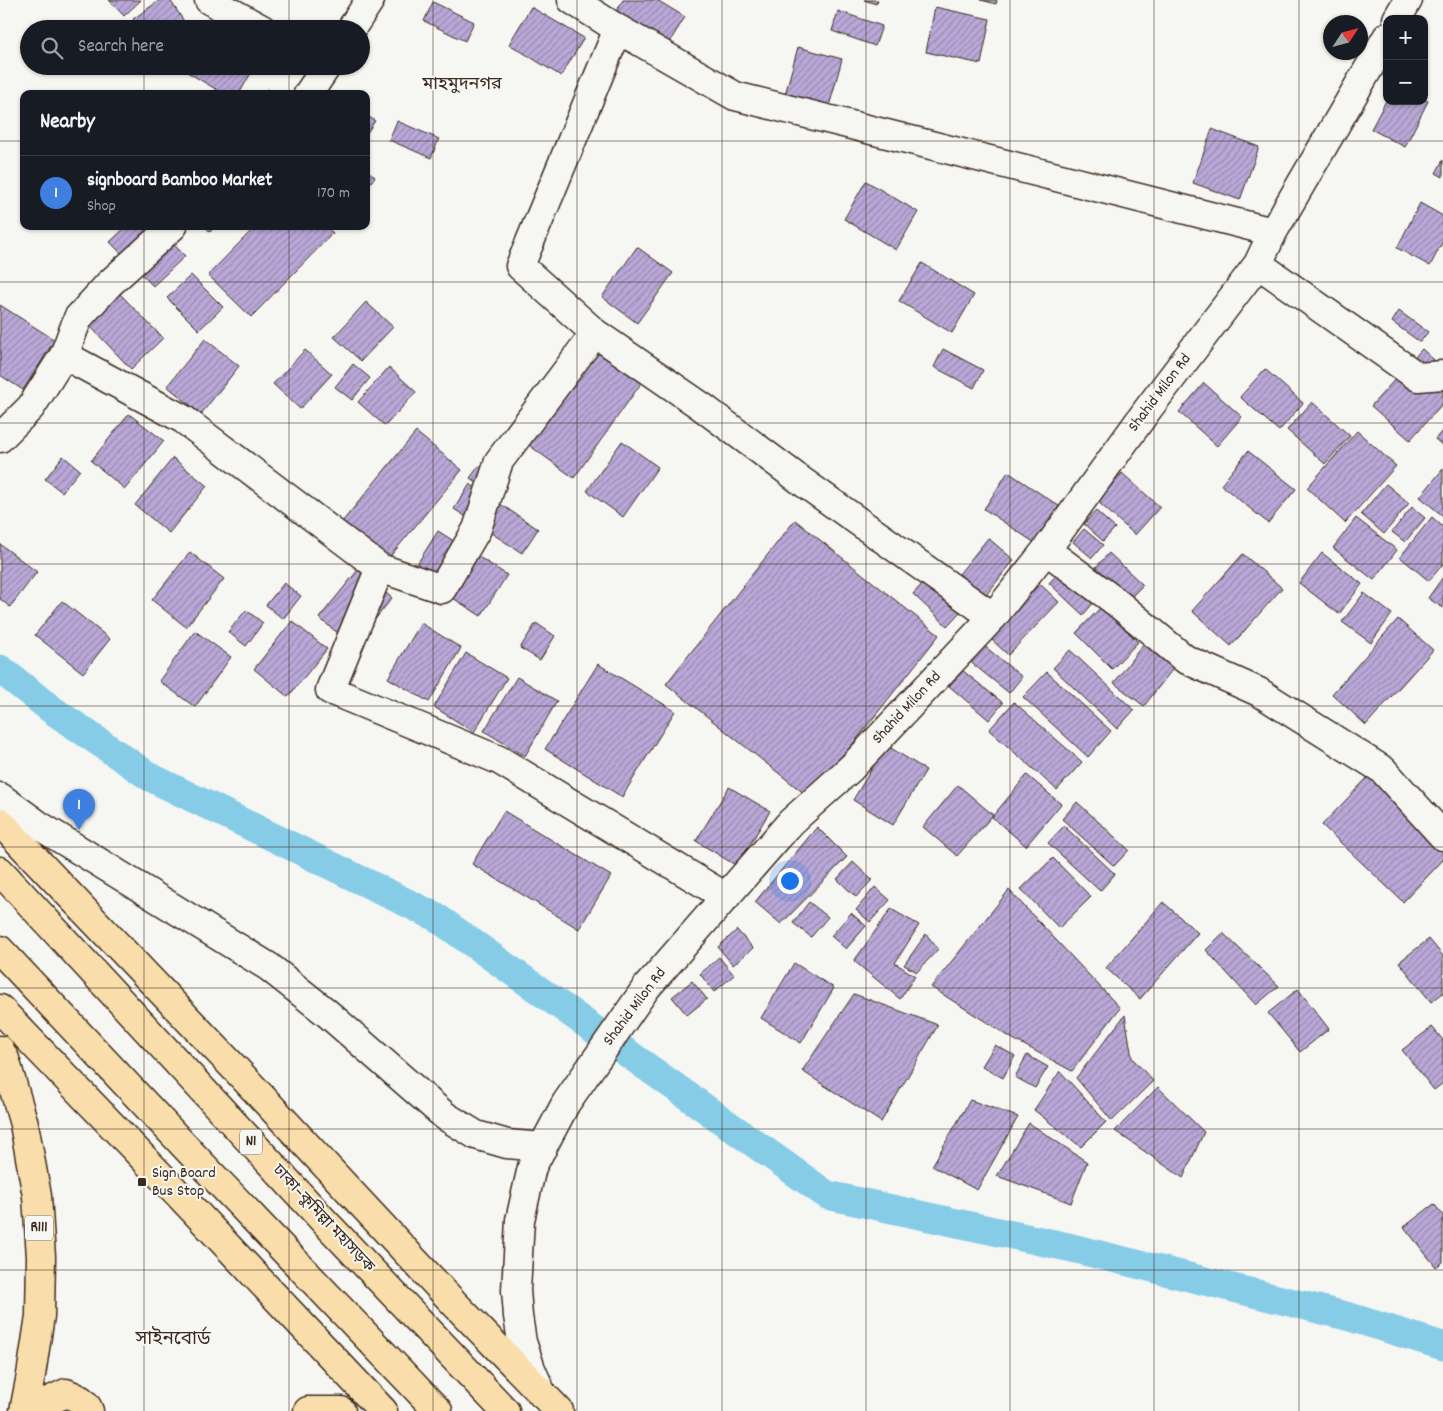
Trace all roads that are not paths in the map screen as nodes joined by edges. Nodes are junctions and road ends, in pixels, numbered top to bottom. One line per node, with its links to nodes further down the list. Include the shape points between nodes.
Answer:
1 (208, 0): 6 (street)
2 (370, 0): 7 (street)
3 (572, 0): 8 (street)
4 (1408, 0): 5 (street)
5 (1400, 15)
6 (245, 20)
7 (357, 20)
8 (618, 29): 13 (street, via 735,96); 15 (street, via 520,266)
9 (1383, 44): 13 (street, Shahid Milon Rd)
10 (321, 75): 11 (street)
11 (311, 90)
12 (169, 230): 16 (street, via 109,284 78,318)
13 (1273, 232): 14 (street, Shahid Milon Rd)
14 (1258, 264): 17 (street, via 1418,377); 19 (street, Shahid Milon Rd)
15 (595, 333): 20 (street, via 499,461 477,529 442,589); 21 (street)
16 (64, 355): 18 (street, via 31,407); 20 (street, via 183,419)
17 (1443, 375)
18 (0, 438)
19 (1046, 550): 21 (street, Shahid Milon Rd); 24 (street, via 1116,602 1184,659 1259,692 1383,770)
20 (380, 568): 26 (street, via 330,690 499,760)
21 (993, 617): 26 (street, Shahid Milon Rd, via 851,768 791,822)
22 (0, 798): 30 (street, via 269,967 445,1116 476,1135 507,1144)
23 (0, 822): 31 (main road)
24 (1443, 836)
25 (0, 871): 39 (main road, ঢাকা–কুমিল্লা মহাসড়ক / N1)
26 (726, 897): 30 (street, Shahid Milon Rd, via 646,988 566,1102)
27 (0, 950): 38 (main road)
28 (0, 1009): 37 (main road)
29 (0, 1050): 32 (main road, R111, via 24,1124 37,1196 40,1316)
30 (543, 1146): 31 (street, Shahid Milon Rd, via 532,1167 520,1220 516,1290 522,1342 531,1369)
31 (550, 1402)
32 (24, 1411)
33 (40, 1411): 34 (main road, via 51,1400 66,1393 79,1398)
34 (89, 1411)
35 (308, 1411): 36 (main road)
36 (341, 1411)
37 (383, 1411)
38 (438, 1411)
39 (505, 1411)

